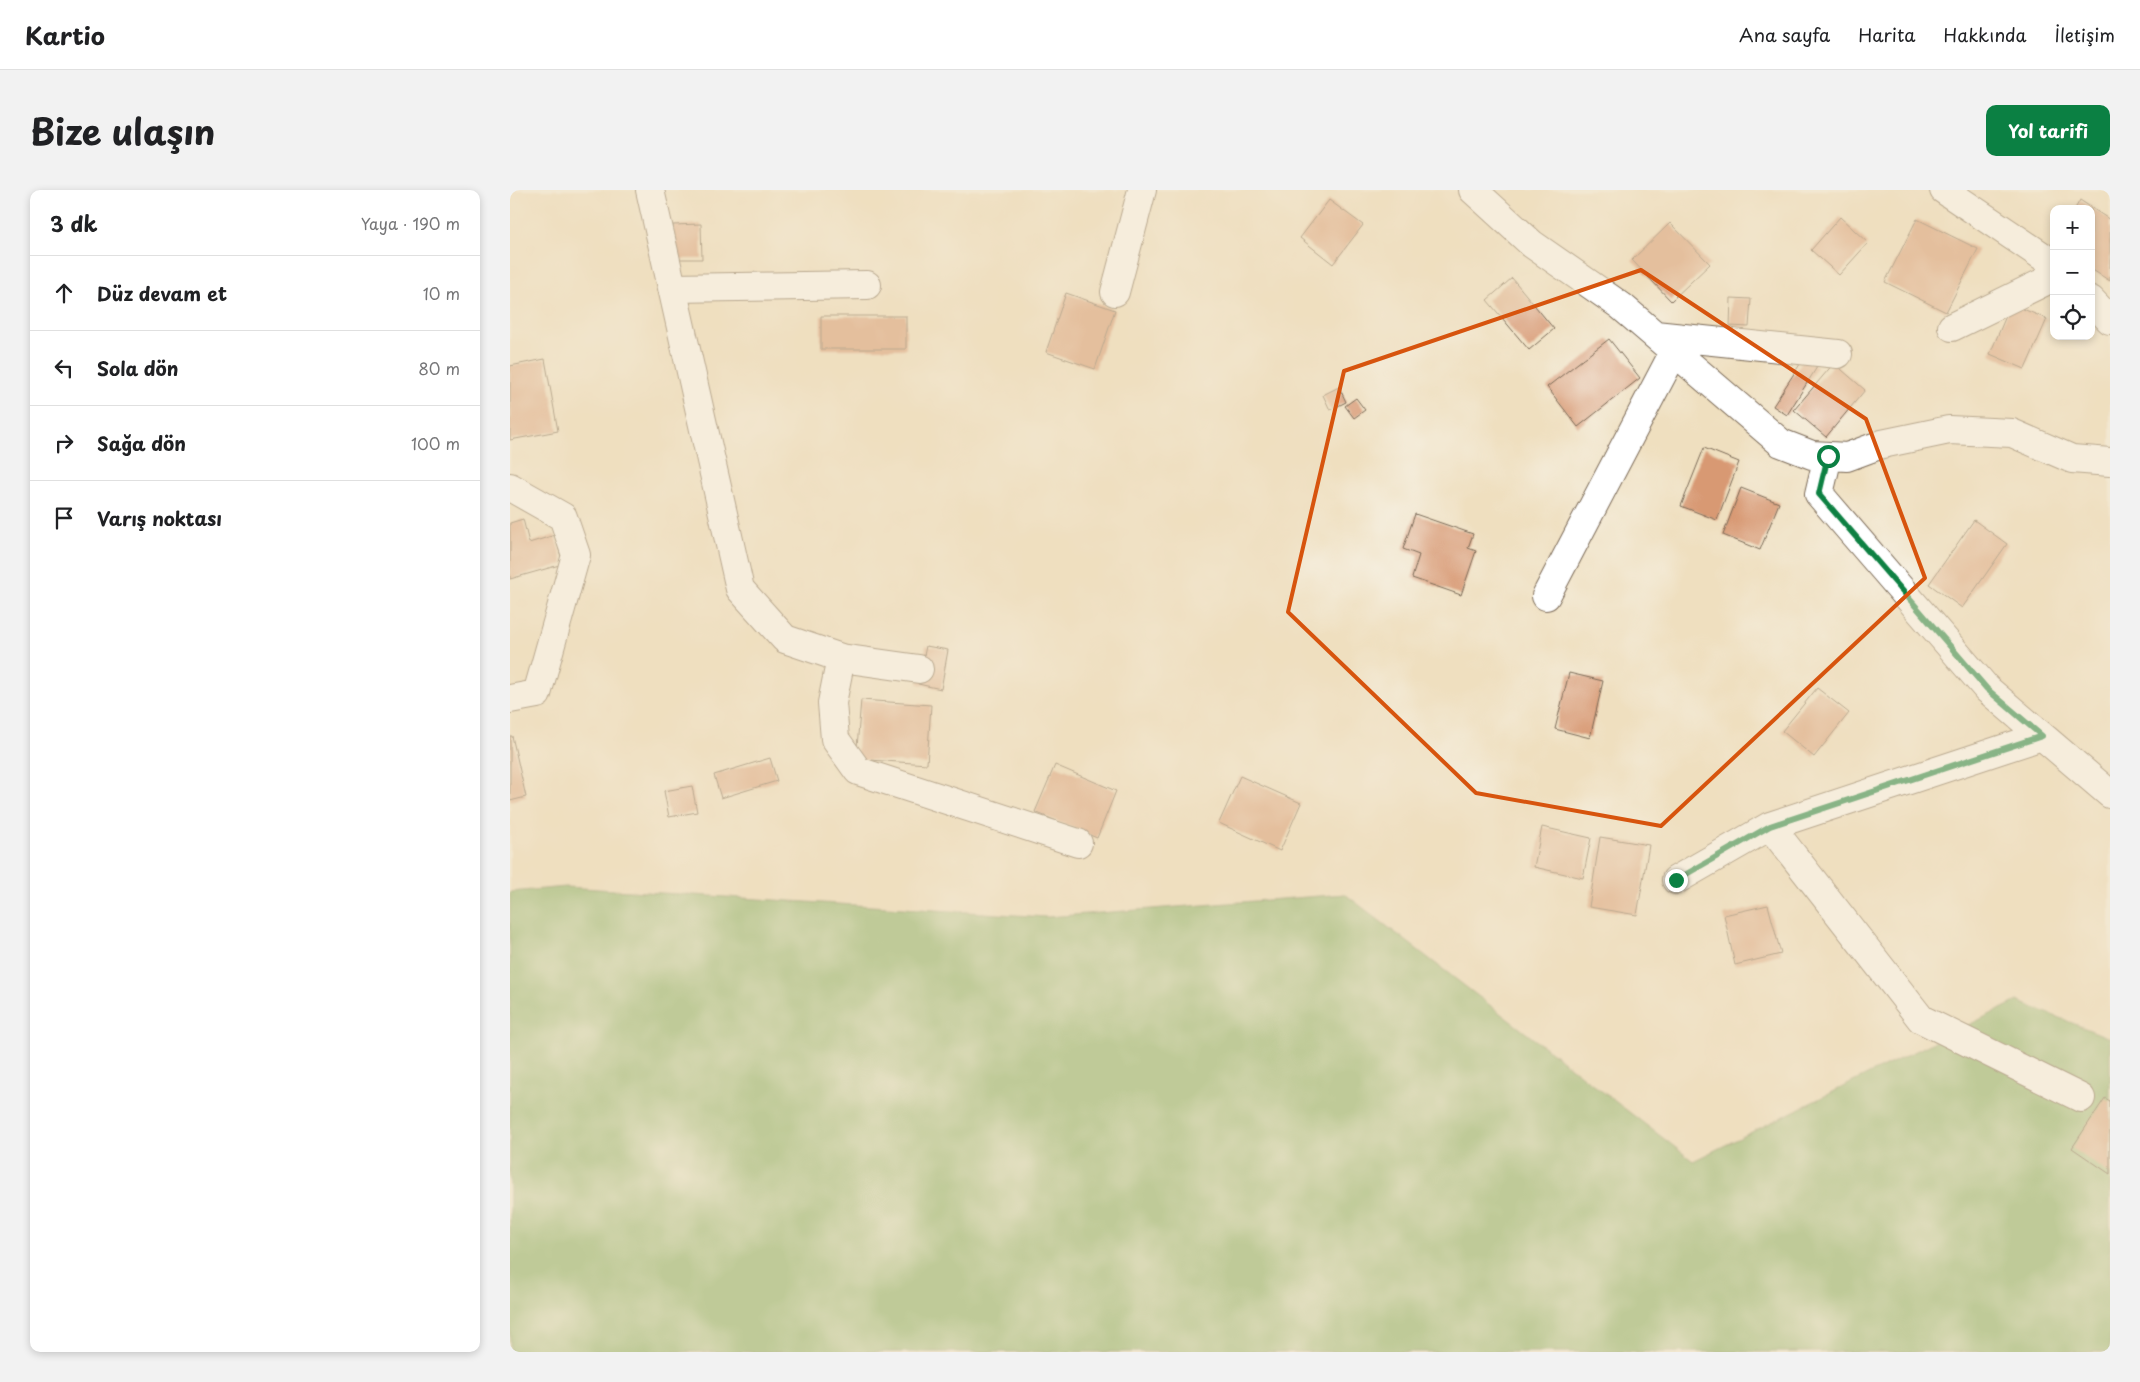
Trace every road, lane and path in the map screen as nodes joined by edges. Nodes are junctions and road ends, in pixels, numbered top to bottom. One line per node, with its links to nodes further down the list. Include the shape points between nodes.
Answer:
1 (650, 190): 8 (street)
2 (1142, 190): 9 (street)
3 (1473, 190): 13 (street, via 1532,244 1621,306)
4 (1944, 190): 5 (street)
5 (2050, 261)
6 (2050, 279): 12 (street)
7 (867, 285): 8 (street)
8 (672, 288): 19 (street, via 740,589 785,638)
9 (1115, 292)
10 (2095, 304): 11 (street)
11 (2110, 320)
12 (1952, 327)
13 (1665, 343): 14 (street); 15 (street, via 1781,443 1812,455); 18 (street)
14 (1838, 354)
15 (1828, 456): 16 (street, via 1847,457 1882,444 1949,430 2012,433 2072,459); 22 (street, via 1819,494 1987,689)
16 (2110, 462)
17 (510, 487): 21 (street, via 563,517 576,555 537,694)
18 (1546, 596)
19 (841, 658): 20 (street); 25 (street, via 832,703 835,739 858,771)
20 (919, 669)
21 (510, 699)
22 (2042, 736): 23 (street); 24 (street)
23 (2110, 794)
24 (1770, 826): 26 (street); 27 (street, via 1921,1019)
25 (1078, 843)
26 (1676, 880)
27 (2081, 1098)

